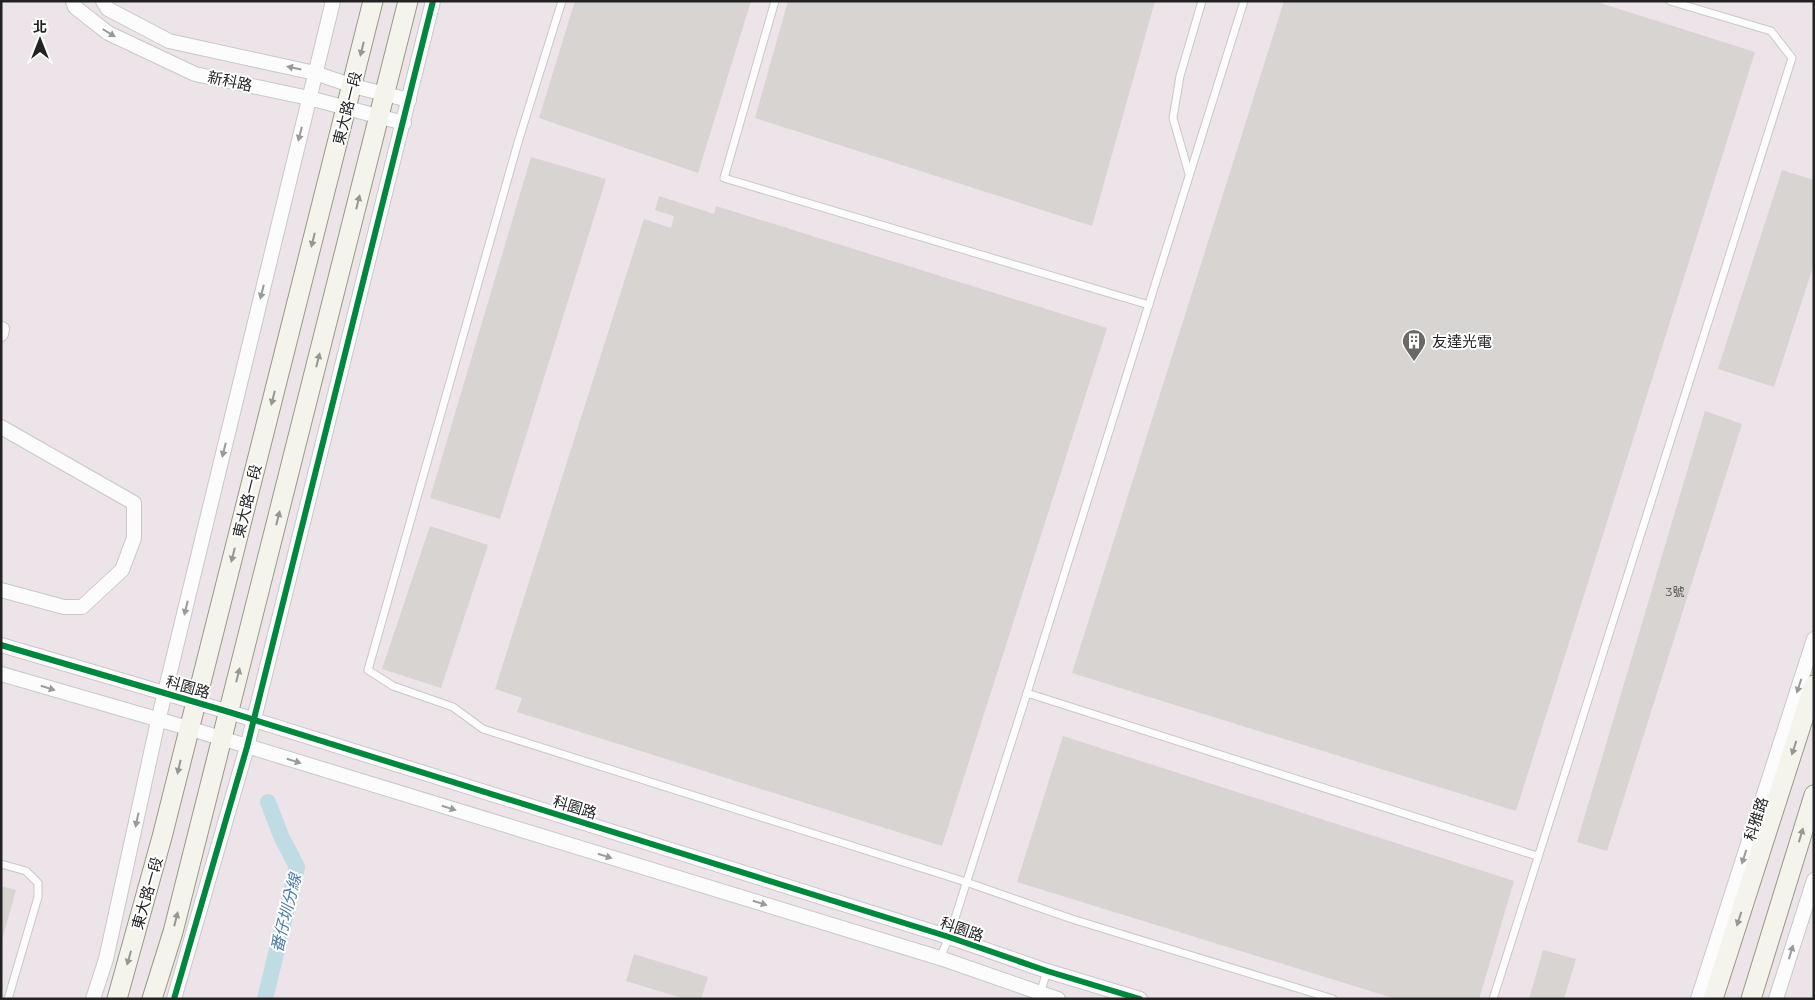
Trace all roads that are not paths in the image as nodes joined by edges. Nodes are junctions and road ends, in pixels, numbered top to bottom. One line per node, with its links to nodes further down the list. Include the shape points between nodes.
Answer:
1 (73, 1): 15 (street, 新科路, one-way to 15, via 75,7 108,33 195,74)
2 (103, 1): 12 (street, 新科路, one-way to 2, via 169,41 108,9)
3 (333, 1): 12 (street)
4 (373, 1): 13 (street, 東大路一段, one-way to 13)
5 (408, 1): 14 (street)
6 (433, 1): 16 (street)
7 (562, 1): 41 (lane, via 519,139 368,670 393,686 453,707 483,729)
8 (775, 1): 21 (lane, via 724,178)
9 (1202, 1): 20 (lane, via 1180,76 1173,118)
10 (1244, 1): 20 (lane)
11 (1670, 1): 38 (lane, via 1771,31 1792,58)
12 (315, 73): 13 (street, 新科路); 15 (street)
13 (353, 86): 14 (street, 新科路); 17 (street, 東大路一段)
14 (386, 93): 16 (street, 新科路); 18 (street)
15 (309, 98): 17 (street, 新科路); 29 (street, one-way to 29)
16 (409, 100): 19 (street)
17 (346, 109): 18 (street, 新科路); 30 (street, 東大路一段, one-way to 30)
18 (379, 117): 19 (street, 新科路); 31 (street, one-way to 18)
19 (404, 123): 32 (street)
20 (1189, 174): 21 (lane)
21 (1149, 305): 28 (lane)
22 (1, 427): 23 (street, via 134,503 134,538 122,570 82,607 64,607)
23 (1, 590)
24 (1814, 639): 55 (street, 科雅路, one-way to 55)
25 (1, 645): 29 (street, 科園路)
26 (1, 674): 33 (street, one-way to 33)
27 (1814, 685): 56 (street, 科雅路, one-way to 56)
28 (1027, 693): 38 (lane); 41 (lane)
29 (165, 694): 30 (street, 科園路); 33 (street)
30 (195, 702): 31 (street, 科園路); 34 (street, 東大路一段)
31 (229, 712): 32 (street, 科園路); 35 (street)
32 (254, 720): 36 (street); 42 (street, 科園路)
33 (158, 721): 34 (street); 47 (street, one-way to 47, via 106,959)
34 (188, 728): 35 (street); 48 (street, 東大路一段, one-way to 48, via 162,837)
35 (221, 739): 36 (street); 49 (street, one-way to 35)
36 (247, 746): 43 (street, one-way to 43); 50 (street)
37 (1814, 795): 57 (street, one-way to 37)
38 (1537, 856): 54 (lane)
39 (1, 864): 46 (lane, via 26,870 38,883 38,896)
40 (1814, 880): 58 (street, one-way to 40)
41 (966, 882): 42 (lane); 53 (lane, via 1072,919)
42 (949, 937): 43 (lane); 44 (street, 科園路)
43 (940, 958): 45 (street)
44 (1047, 971): 45 (lane); 52 (street, 科園路)
45 (1039, 996): 51 (street)
46 (8, 999)
47 (93, 999)
48 (116, 999)
49 (152, 999)
50 (174, 999)
51 (1058, 999)
52 (1140, 999)
53 (1333, 999)
54 (1493, 999)
55 (1698, 999)
56 (1713, 999)
57 (1751, 999)
58 (1776, 999)

